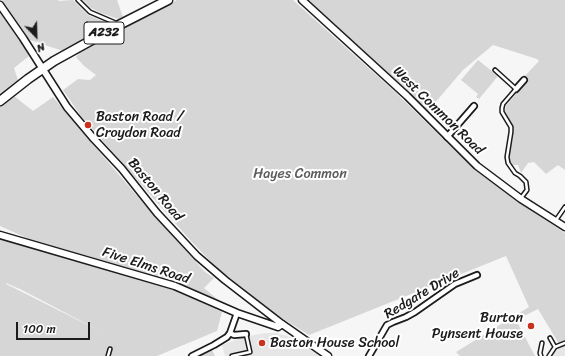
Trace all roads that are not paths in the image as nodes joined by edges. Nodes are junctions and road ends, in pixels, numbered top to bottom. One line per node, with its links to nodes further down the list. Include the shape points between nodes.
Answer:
1 (78, 0): 5 (lane, via 90,12)
2 (168, 0): 5 (highway, A232)
3 (302, 0): 12 (street, West Common Road, via 407,96)
4 (0, 5): 6 (street, Baston Road)
5 (119, 25): 6 (highway, A232)
6 (42, 69): 10 (highway, A232); 20 (street, Baston Road, via 67,107 200,260)
7 (495, 70): 9 (lane)
8 (524, 80): 9 (street)
9 (516, 89): 13 (lane, via 503,104 502,112 511,127 508,163 526,182 527,190)
10 (0, 101)
11 (474, 106): 12 (street)
12 (447, 137): 13 (street, West Common Road, via 477,166)
13 (521, 198): 15 (street, West Common Road)
14 (565, 208): 15 (lane)
15 (556, 221): 16 (street, West Common Road)
16 (565, 227)
17 (0, 235): 19 (street, Five Elms Road, via 175,286)
18 (477, 275): 32 (street, Redgate Drive, via 455,284 415,312 387,325)
19 (237, 313): 20 (street, Five Elms Road, via 278,327); 21 (street)
20 (282, 324): 31 (street, Baston Road)
21 (230, 333): 22 (street); 29 (street, via 221,342)
22 (246, 334): 30 (lane, via 250,352)
23 (550, 338): 26 (lane)
24 (542, 343): 33 (lane)
25 (565, 343): 26 (lane)
26 (555, 348): 34 (lane)
27 (110, 349): 28 (lane)
28 (108, 356)
29 (192, 356)
30 (232, 356)
31 (328, 356)
32 (369, 356)
33 (541, 356)
34 (549, 356)

